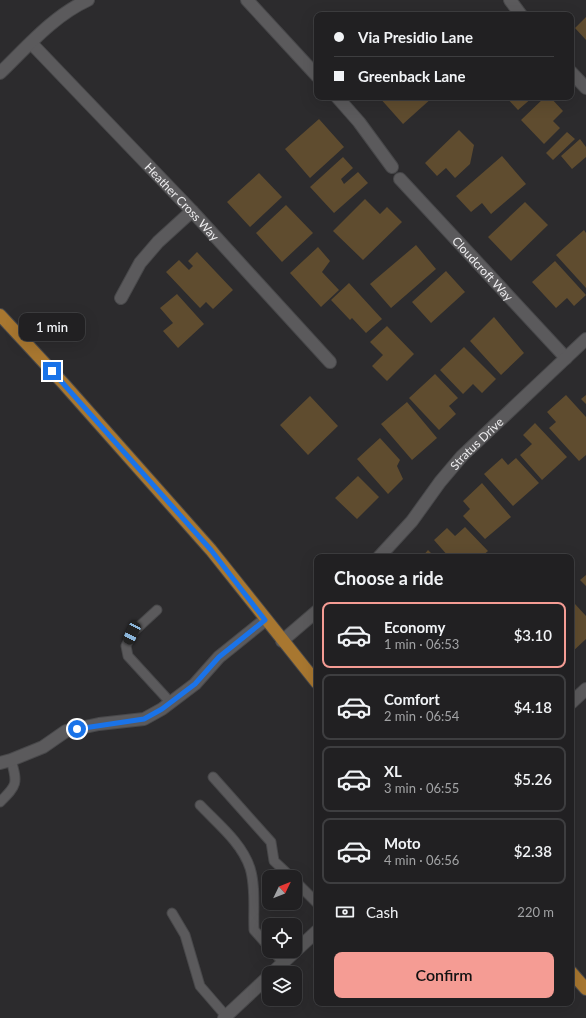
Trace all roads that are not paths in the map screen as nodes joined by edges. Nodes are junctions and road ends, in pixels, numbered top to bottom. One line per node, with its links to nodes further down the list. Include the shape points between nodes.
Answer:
1 (88, 0): 5 (street, via 62,15)
2 (247, 0): 7 (street)
3 (510, 0): 4 (street)
4 (519, 12)
5 (31, 43): 6 (street); 13 (street, Heather Cross Way)
6 (0, 73)
7 (314, 73)
8 (574, 75): 9 (street)
9 (586, 88)
10 (339, 100): 11 (street, via 359,122)
11 (392, 167)
12 (400, 179): 17 (street, Cloudcroft Way)
13 (192, 211): 14 (street, via 158,242 140,263); 18 (street, Heather Cross Way)
14 (120, 298)
15 (0, 315): 22 (main road, via 63,382 211,550)
16 (586, 339): 17 (street, Stratus Drive)
17 (566, 358): 19 (street, Stratus Drive, via 462,456 412,521)
18 (330, 362)
19 (382, 554)
20 (157, 610): 27 (lane, via 132,633 126,646 128,656)
21 (314, 614): 23 (street)
22 (265, 620): 23 (main road); 27 (street, via 219,657 195,684)
23 (282, 641): 24 (main road)
24 (314, 679)
25 (586, 689): 26 (street)
26 (574, 700)
27 (171, 703): 28 (street, via 144,719 66,731 43,747)
28 (5, 761): 30 (lane, via 16,781 13,789)
29 (213, 776): 32 (lane, via 270,842 274,860)
30 (0, 802)
31 (200, 805): 37 (lane, via 242,850 250,869 253,886 254,930)
32 (284, 870)
33 (302, 888): 34 (lane)
34 (314, 900)
35 (172, 913): 44 (lane, via 185,935 200,986)
36 (314, 934): 39 (street)
37 (262, 939)
38 (279, 958): 39 (lane)
39 (283, 962): 40 (street)
40 (279, 966)
41 (574, 975): 43 (main road)
42 (262, 983): 44 (street)
43 (586, 989)
44 (225, 1017)

